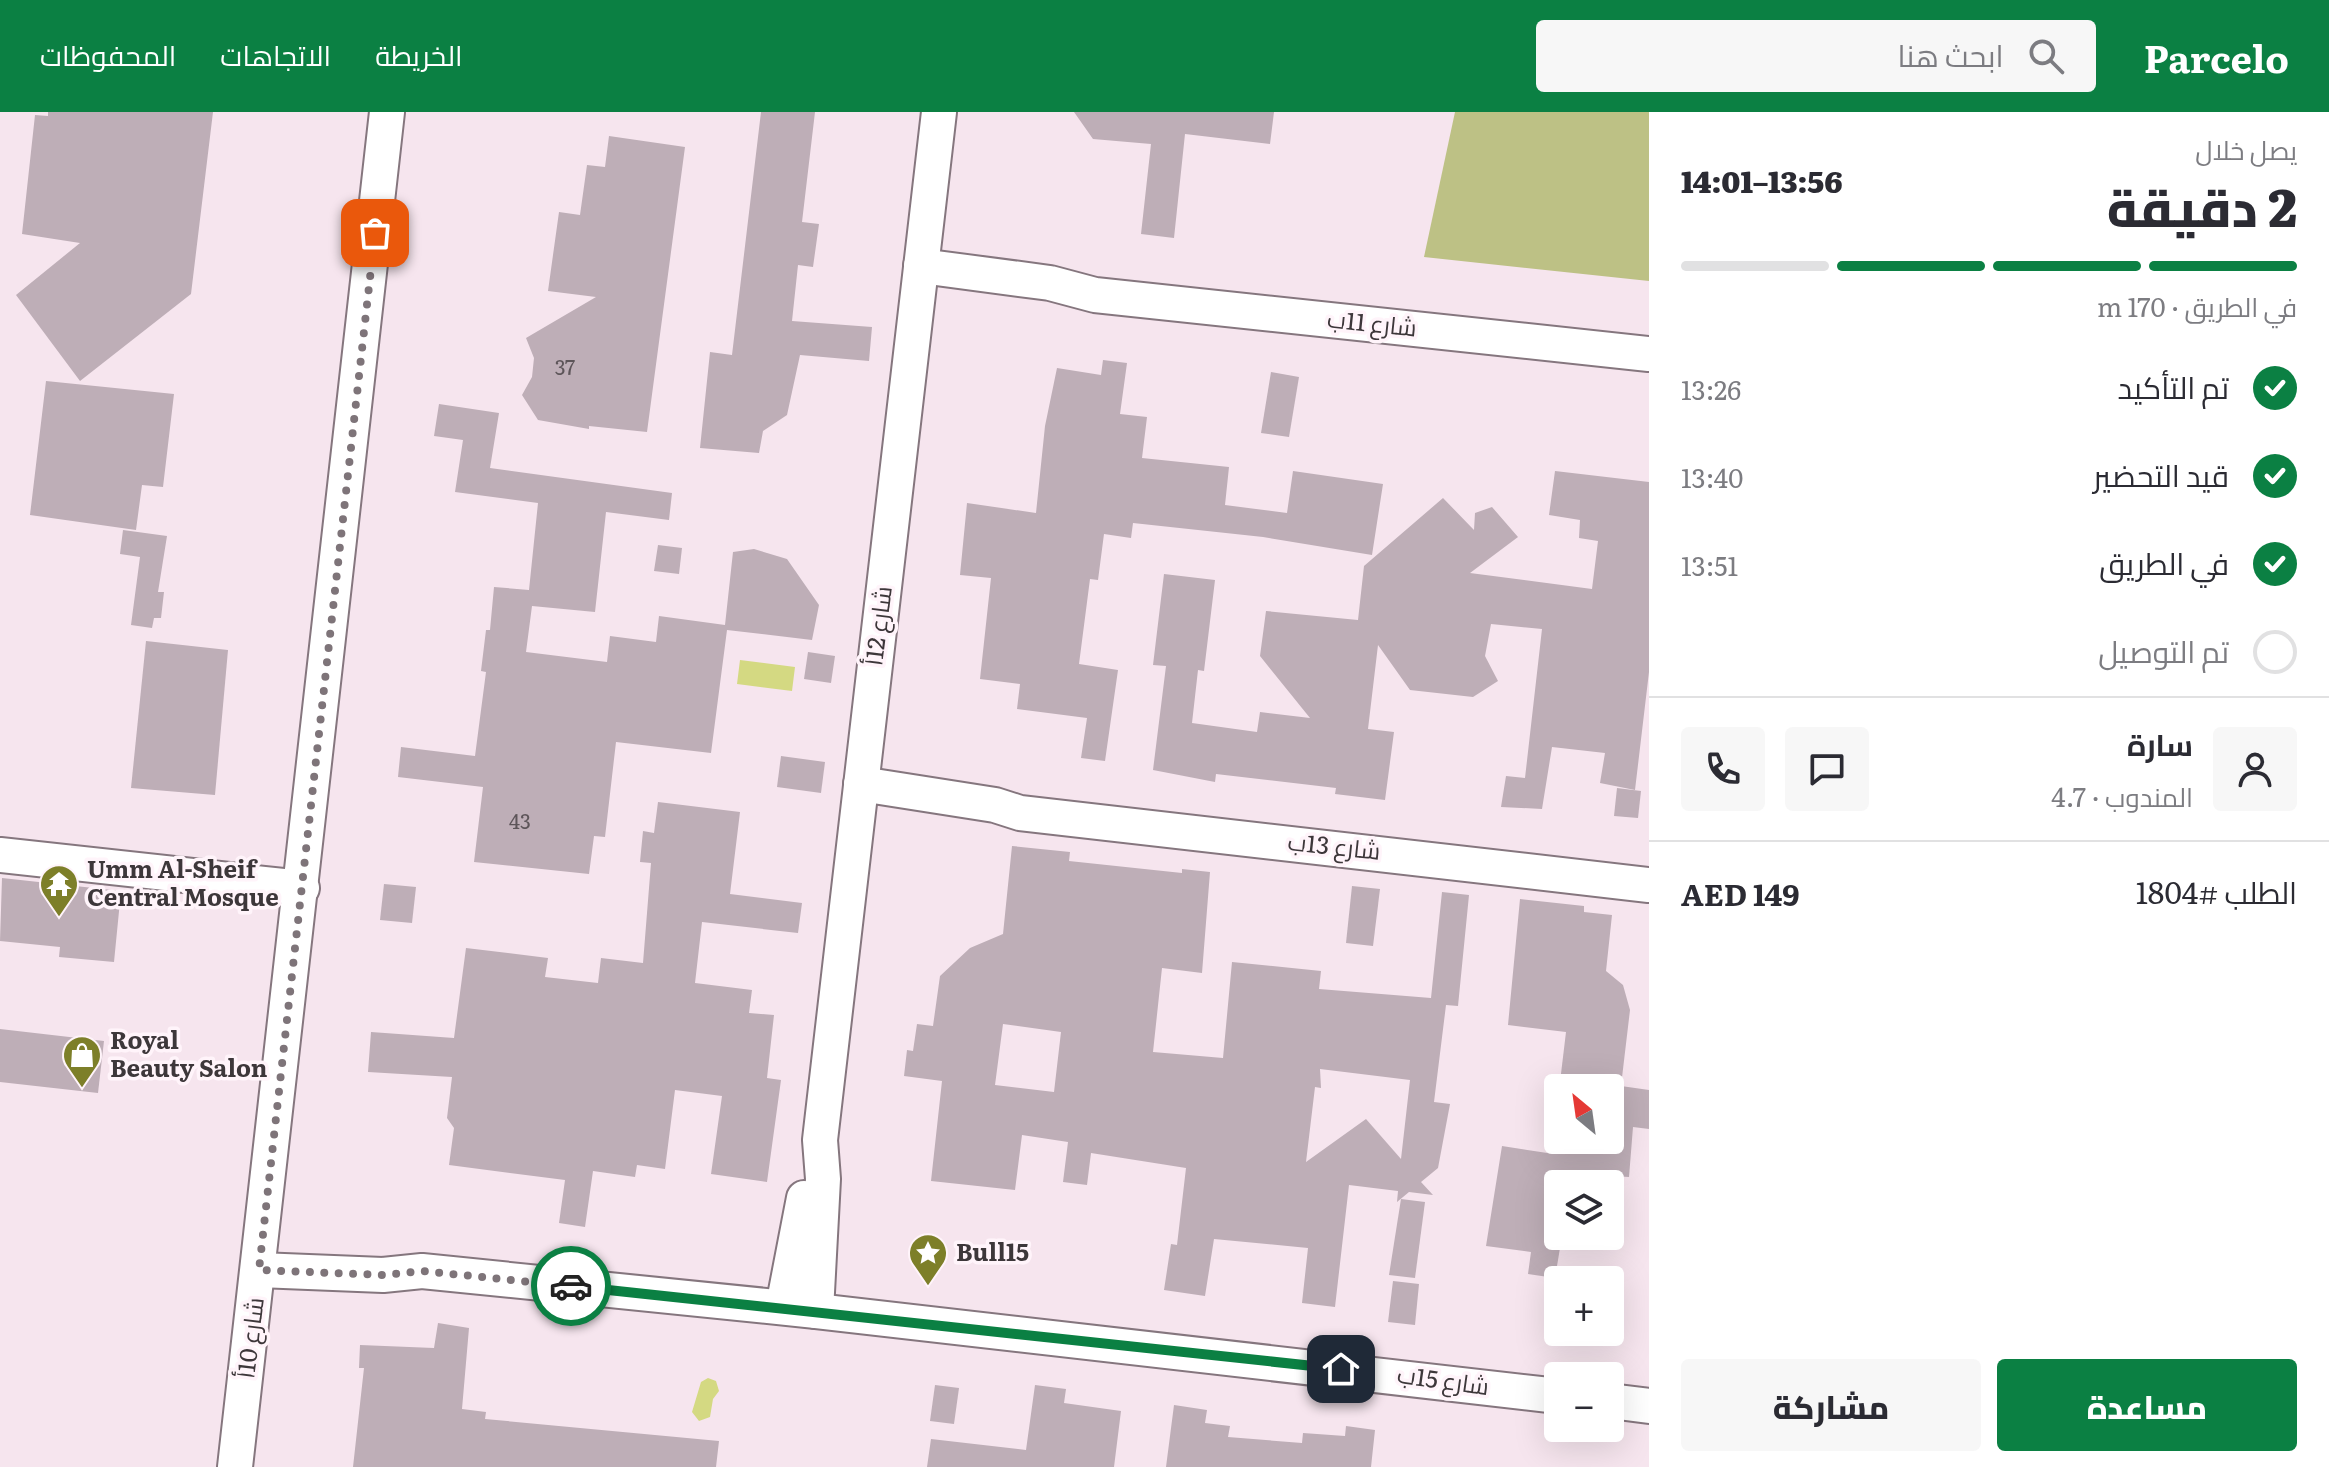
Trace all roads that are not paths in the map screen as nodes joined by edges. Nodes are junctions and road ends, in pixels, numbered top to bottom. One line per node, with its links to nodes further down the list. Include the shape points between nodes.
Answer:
1 (387, 112): 8 (street, شارع 10أ)
2 (939, 112): 3 (street, شارع 12أ)
3 (920, 279): 4 (street, شارع 11ب, via 1049,299 1095,295); 5 (street, شارع 12أ)
4 (1649, 354)
5 (860, 797): 7 (street, شارع 13ب, via 984,816 1020,813); 10 (street, شارع 12أ, via 820,1140 808,1176)
6 (0, 855): 8 (street)
7 (1649, 885)
8 (302, 888): 9 (street, شارع 10أ)
9 (260, 1257): 10 (street, شارع 15ب, via 385,1261 422,1271); 14 (street, شارع 10أ)
10 (800, 1309): 11 (street, شارع 15ب)
11 (1544, 1394)
12 (1624, 1403): 13 (street)
13 (1649, 1406)
14 (235, 1467)

